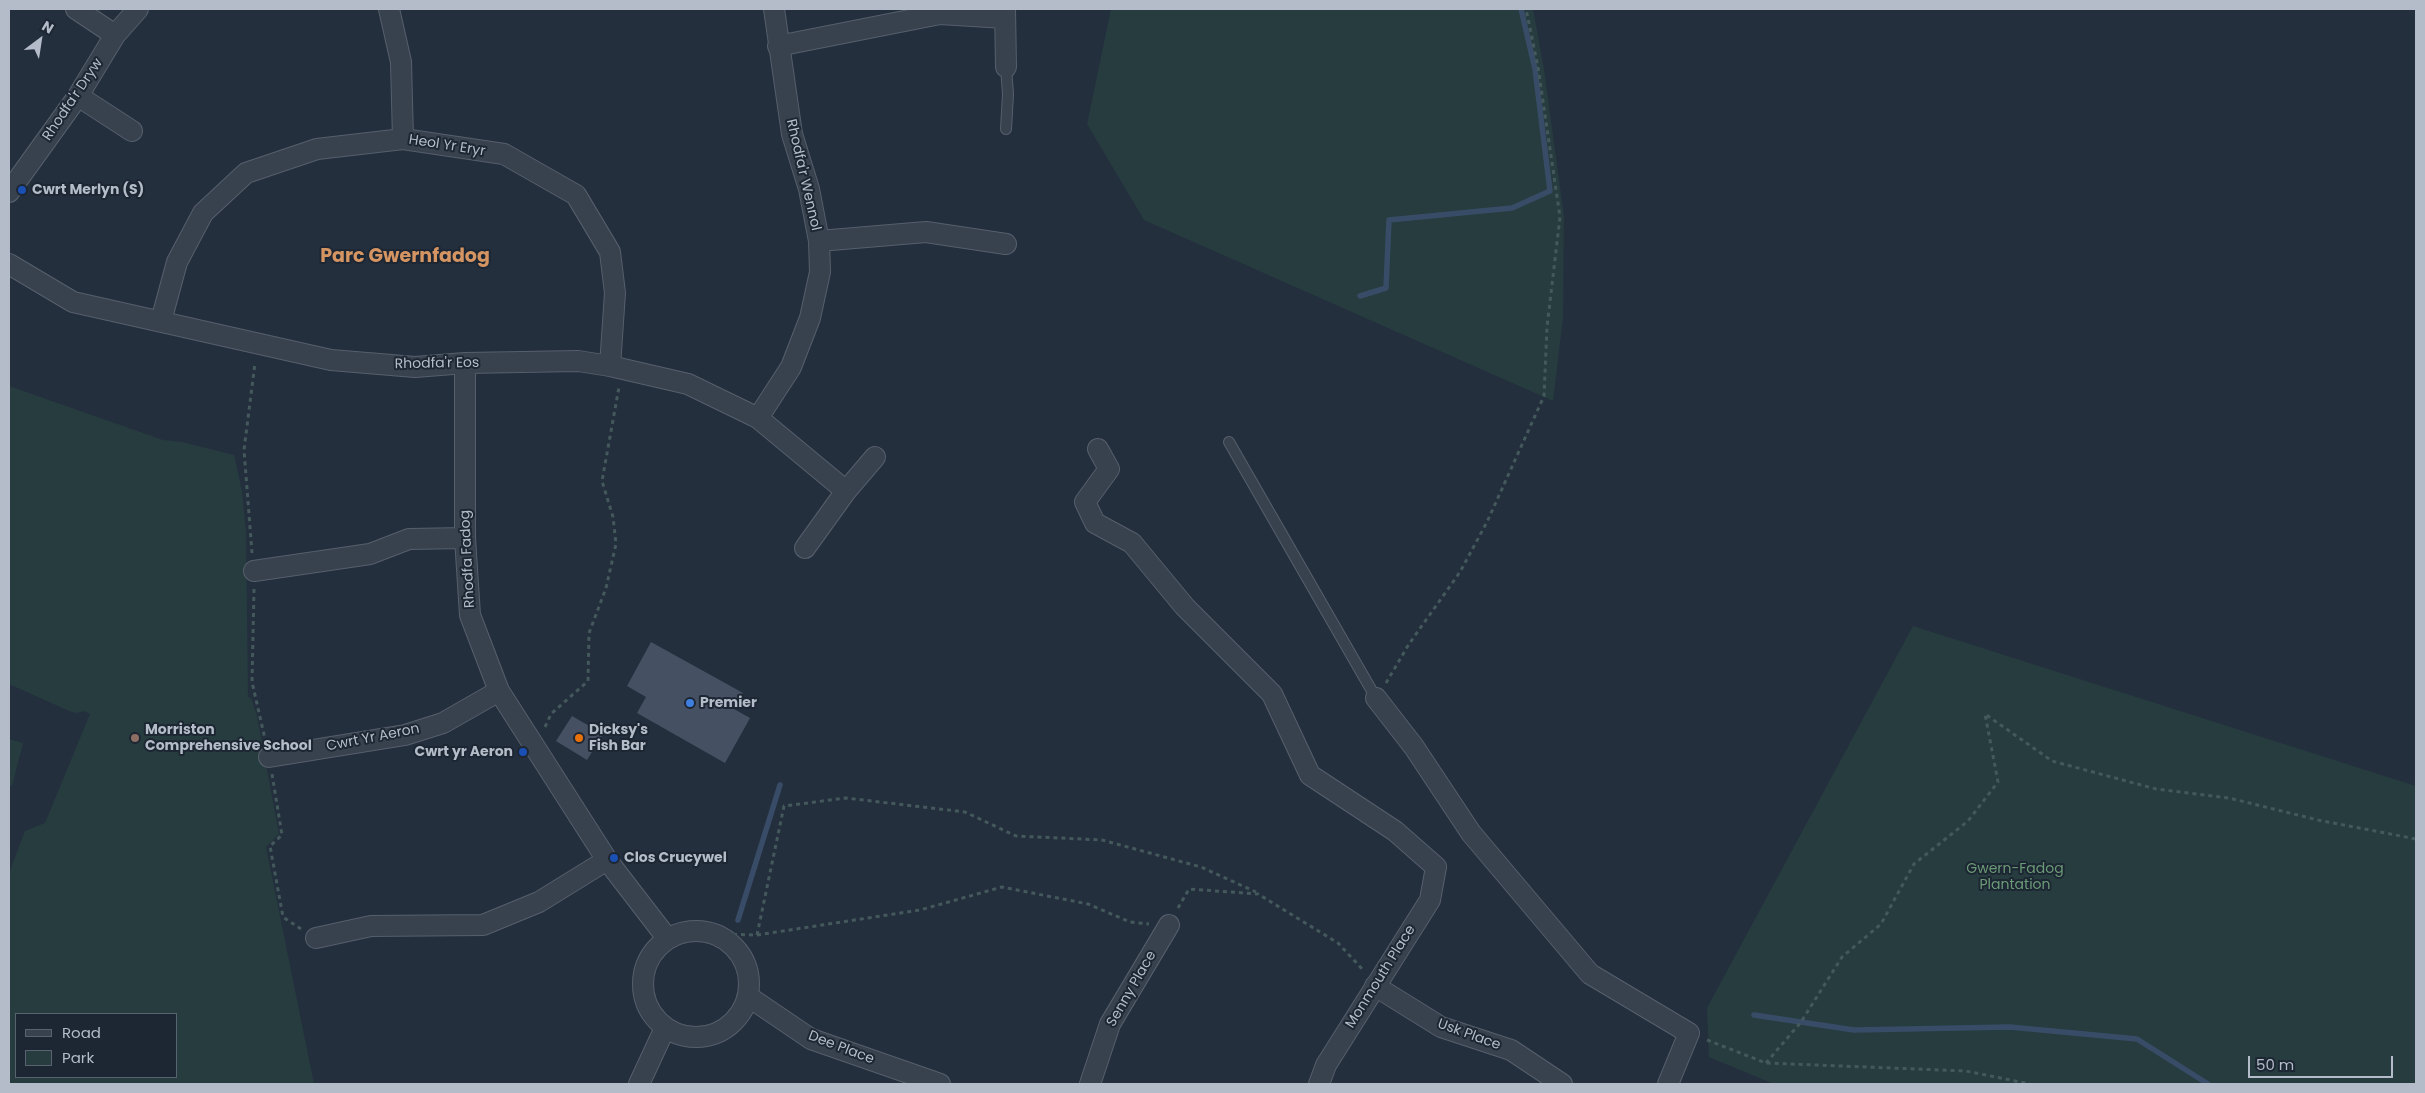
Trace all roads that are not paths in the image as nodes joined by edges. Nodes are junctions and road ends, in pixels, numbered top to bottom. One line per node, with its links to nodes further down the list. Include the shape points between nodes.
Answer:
1 (76, 9): 6 (street)
2 (138, 9): 6 (street, Rhodfa'r Dryw)
3 (389, 9): 12 (street, via 401,62)
4 (774, 9): 7 (street, Rhodfa'r Wennol)
5 (1005, 13): 7 (street, via 940,14); 8 (street)
6 (115, 35): 9 (street, Rhodfa'r Dryw)
7 (778, 46): 14 (street, Rhodfa'r Wennol, via 792,134 809,189)
8 (1006, 67): 10 (lane)
9 (78, 96): 11 (street); 13 (street, Rhodfa'r Dryw)
10 (1006, 129)
11 (132, 131)
12 (403, 139): 17 (street, Heol Yr Eryr, via 317,149 246,173 203,213 177,262); 19 (street, Heol Yr Eryr, via 504,154 576,195 610,252 615,293)
13 (9, 192)
14 (818, 241): 15 (street, via 926,232); 20 (street, Rhodfa'r Wennol, via 820,272 810,318 791,367)
15 (1006, 244)
16 (9, 264): 17 (street, Rhodfa'r Eos, via 74,302)
17 (161, 321): 18 (street, Rhodfa'r Eos, via 331,360 415,367)
18 (465, 363): 19 (street, Rhodfa'r Eos, via 578,362); 25 (street, Rhodfa Fadog)
19 (616, 368): 20 (street, Rhodfa'r Eos, via 688,384)
20 (758, 418): 24 (street, Rhodfa'r Eos)
21 (1229, 442): 29 (lane)
22 (1098, 449): 35 (street, Monmouth Place, via 1110,468 1085,502 1095,524 1132,543 1184,607 1272,694 1310,774 1395,831 1436,866 1430,900)
23 (875, 457): 24 (street)
24 (846, 491): 26 (street)
25 (465, 538): 27 (street, via 409,539 370,554); 28 (street, Rhodfa Fadog, via 470,615)
26 (805, 548)
27 (254, 571)
28 (499, 690): 30 (street, Cwrt Yr Aeron, via 443,723 405,735); 31 (street, Rhodfa Fadog)
29 (1376, 698): 43 (street, via 1414,747 1471,833 1590,974 1690,1033)
30 (269, 757)
31 (607, 860): 33 (street, via 539,902 483,925 371,926); 34 (street, Rhodfa Fadog)
32 (1169, 925): 40 (street, Senny Place, via 1110,1024)
33 (316, 938)
34 (667, 938): 36 (street, via 684,931 703,930 732,944 747,966); 37 (street, via 648,958 642,976 644,998 652,1015)
35 (1375, 986): 41 (street, Monmouth Place, via 1326,1065); 42 (street, Usk Place, via 1441,1027 1511,1050)
36 (749, 997): 37 (street, via 741,1014 723,1031 705,1037 686,1037); 39 (street, Dee Place, via 811,1039)
37 (665, 1028): 38 (street)
38 (639, 1084)
39 (940, 1084)
40 (1090, 1084)
41 (1319, 1084)
42 (1562, 1084)
43 (1668, 1084)

